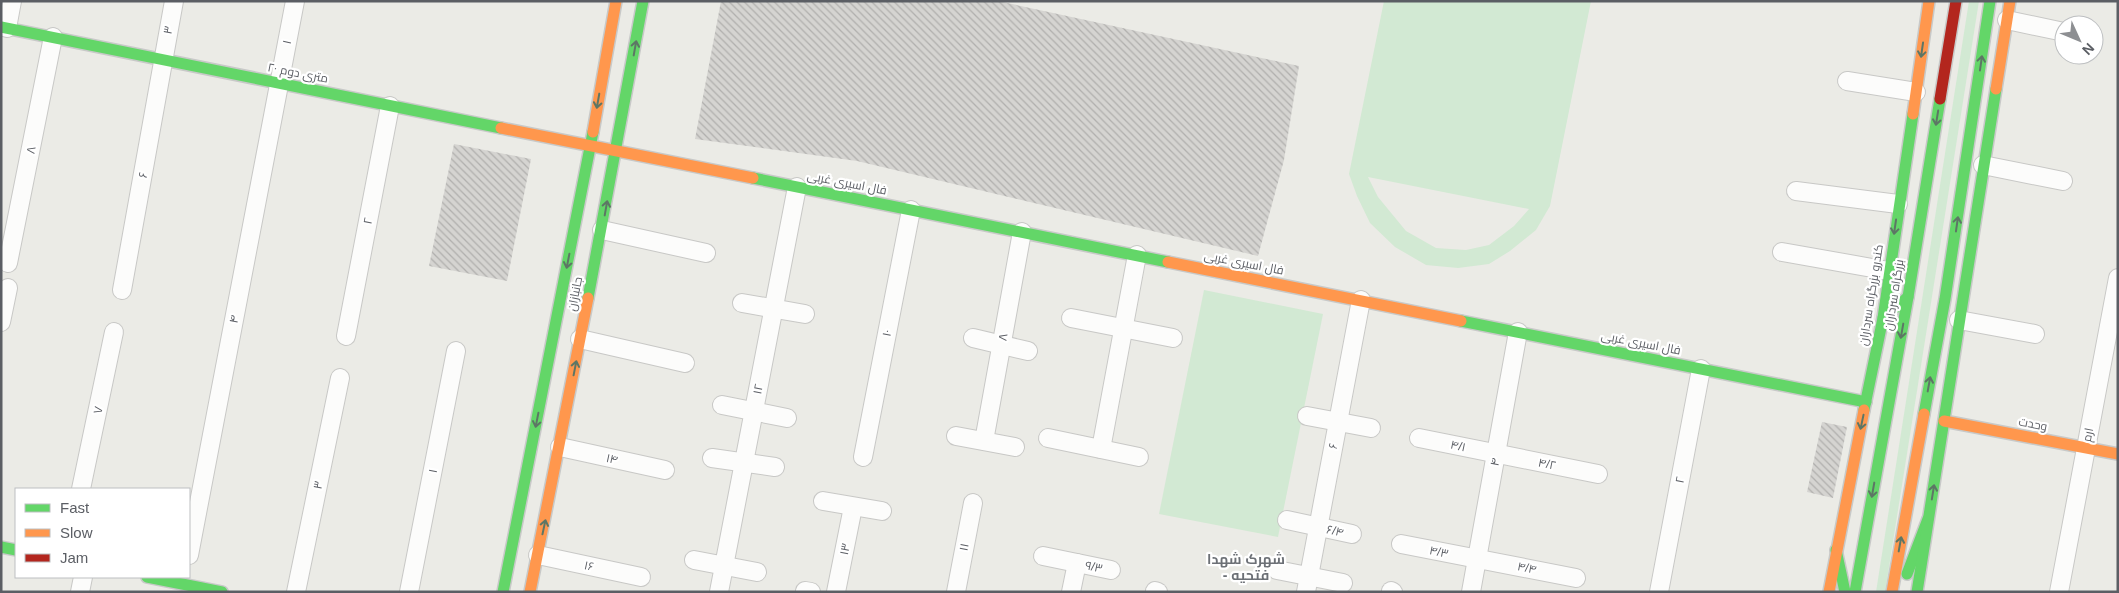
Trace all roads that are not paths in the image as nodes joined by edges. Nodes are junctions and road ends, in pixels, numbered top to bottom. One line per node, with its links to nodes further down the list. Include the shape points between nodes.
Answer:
1 (12, 1): 11 (street)
2 (174, 1): 14 (street, ۳)
3 (295, 1): 16 (street, ۱)
4 (616, 1): 19 (main road, جانبازان, one-way to 19)
5 (643, 1): 20 (main road, جانبازان, one-way to 5)
6 (1929, 1): 17 (main road, کندرو بزرگراه سرداران, one-way to 17)
7 (1956, 1): 36 (main road, بزرگراه سرداران, one-way to 36)
8 (1990, 1): 32 (main road, one-way to 8)
9 (2010, 1): 10 (main road)
10 (2007, 20): 12 (street); 21 (main road)
11 (4, 28): 13 (main road, ۲۰ متری دوم)
12 (2054, 30)
13 (53, 37): 14 (main road, ۲۰ متری دوم); 33 (street, ۸)
14 (163, 60): 16 (main road, ۲۰ متری دوم); 38 (street, ۶)
15 (1847, 81): 17 (street)
16 (279, 83): 18 (main road, ۲۰ متری دوم); 100 (street, ۴)
17 (1916, 92): 25 (main road, کندرو بزرگراه سرداران)
18 (390, 106): 19 (main road, ۲۰ متری دوم); 52 (street, ۲)
19 (590, 147): 20 (main road, فال اسیری غربی); 122 (main road, جانبازان, one-way to 122)
20 (617, 151): 23 (main road, فال اسیری غربی); 27 (main road, جانبازان, one-way to 20)
21 (1983, 165): 22 (street); 46 (main road)
22 (2063, 181)
23 (797, 187): 26 (main road, فال اسیری غربی); 42 (street, ۱۲)
24 (1796, 191): 25 (street)
25 (1898, 204): 34 (main road, کندرو بزرگراه سرداران, one-way to 34)
26 (911, 210): 28 (main road, فال اسیری غربی); 81 (street, ۱۰)
27 (602, 230): 30 (street); 55 (main road, جانبازان)
28 (1022, 232): 31 (main road, فال اسیری غربی); 57 (street, ۸)
29 (1782, 252): 34 (street)
30 (706, 253)
31 (1137, 255): 40 (main road, فال اسیری غربی); 48 (street)
32 (1952, 255): 56 (main road); 133 (main road, one-way to 32)
33 (8, 264)
34 (1890, 266): 36 (main road); 45 (main road, کندرو بزرگراه سرداران)
35 (2118, 278): 77 (street, ارم)
36 (1910, 284): 39 (main road, بزرگراه سرداران)
37 (8, 288): 47 (street)
38 (122, 290)
39 (1908, 297): 45 (main road); 132 (main road, بزرگراه سرداران, one-way to 132)
40 (1361, 300): 50 (main road, فال اسیری غربی); 69 (street, ۶)
41 (742, 303): 42 (street)
42 (774, 309): 43 (street); 65 (street, ۱۲)
43 (805, 314)
44 (1070, 318): 48 (street)
45 (1883, 318): 63 (main road, کندرو بزرگراه سرداران)
46 (1959, 320): 51 (street); 56 (main road)
47 (1, 322)
48 (1124, 328): 54 (street); 78 (street)
49 (114, 332): 88 (street, ۷)
50 (1518, 332): 61 (main road, فال اسیری غربی); 79 (street, ۴)
51 (2035, 334)
52 (346, 336)
53 (973, 338): 57 (street)
54 (1173, 338)
55 (580, 339): 60 (street); 76 (main road, جانبازان, one-way to 55)
56 (1956, 340): 68 (main road)
57 (1002, 345): 59 (street); 74 (street, ۸)
58 (456, 351): 121 (street, ۱)
59 (1028, 351)
60 (685, 362)
61 (1702, 369): 63 (main road, فال اسیری غربی); 129 (street, ۲)
62 (340, 378): 120 (street, ۳)
63 (1866, 402): 101 (main road, کندرو بزرگراه سرداران, one-way to 101)
64 (722, 405): 65 (street)
65 (754, 412): 67 (street); 84 (street, ۱۲)
66 (1306, 416): 69 (street)
67 (787, 418)
68 (1944, 421): 77 (main road, وحدت); 93 (main road, one-way to 68)
69 (1338, 422): 70 (street); 95 (street, ۶)
70 (1372, 428)
71 (956, 436): 74 (street)
72 (1048, 438): 78 (street)
73 (1419, 438): 79 (street, ۴/۱)
74 (984, 441): 75 (street)
75 (1015, 446)
76 (560, 448): 86 (street, ۱۴); 102 (main road, جانبازان, one-way to 76)
77 (2086, 448): 80 (main road, وحدت); 136 (street, ارم)
78 (1101, 449): 82 (street)
79 (1496, 453): 87 (street, ۴/۲); 104 (street, ۴)
80 (2118, 454)
81 (863, 457)
82 (1139, 457)
83 (712, 458): 84 (street)
84 (744, 463): 85 (street); 107 (street, ۱۲)
85 (775, 467)
86 (664, 470)
87 (1598, 474)
88 (81, 488)
89 (823, 501): 91 (street)
90 (973, 503): 126 (street, ۱۱)
91 (853, 507): 92 (street); 125 (street, ۱۳)
92 (882, 512)
93 (1928, 519): 134 (main road); 135 (main road)
94 (1287, 520): 95 (street, ۶/۴)
95 (1318, 527): 96 (street, ۶/۴); 117 (street, ۶)
96 (1352, 534)
97 (1400, 544): 104 (street, ۴/۳)
98 (1, 548): 99 (main road)
99 (15, 550)
100 (190, 550)
101 (1836, 550): 130 (main road, کندرو بزرگراه سرداران); 131 (main road)
102 (538, 556): 111 (street, ۱۶); 123 (main road, جانبازان)
103 (1044, 556): 106 (street, ۹/۳)
104 (1477, 559): 114 (street, ۴/۴); 128 (street, ۴)
105 (694, 560): 107 (street)
106 (1077, 563): 108 (street, ۹/۳); 127 (street)
107 (724, 566): 110 (street); 124 (street, ۱۲)
108 (1111, 570)
109 (1277, 570): 117 (street)
110 (757, 572)
111 (641, 577)
112 (83, 578): 118 (street)
113 (152, 578): 116 (main road)
114 (1576, 578)
115 (1343, 583): 117 (street)
116 (183, 584): 119 (main road)
117 (1307, 584)
118 (80, 592)
119 (222, 592)
120 (296, 592)
121 (409, 592)
122 (503, 592)
123 (530, 592)
124 (719, 592)
125 (836, 592)
126 (956, 592)
127 (1071, 592)
128 (1471, 592)
129 (1659, 592)
130 (1829, 592)
131 (1845, 592)
132 (1855, 592)
133 (1892, 592)
134 (1900, 592)
135 (1917, 592)
136 (2059, 592)

